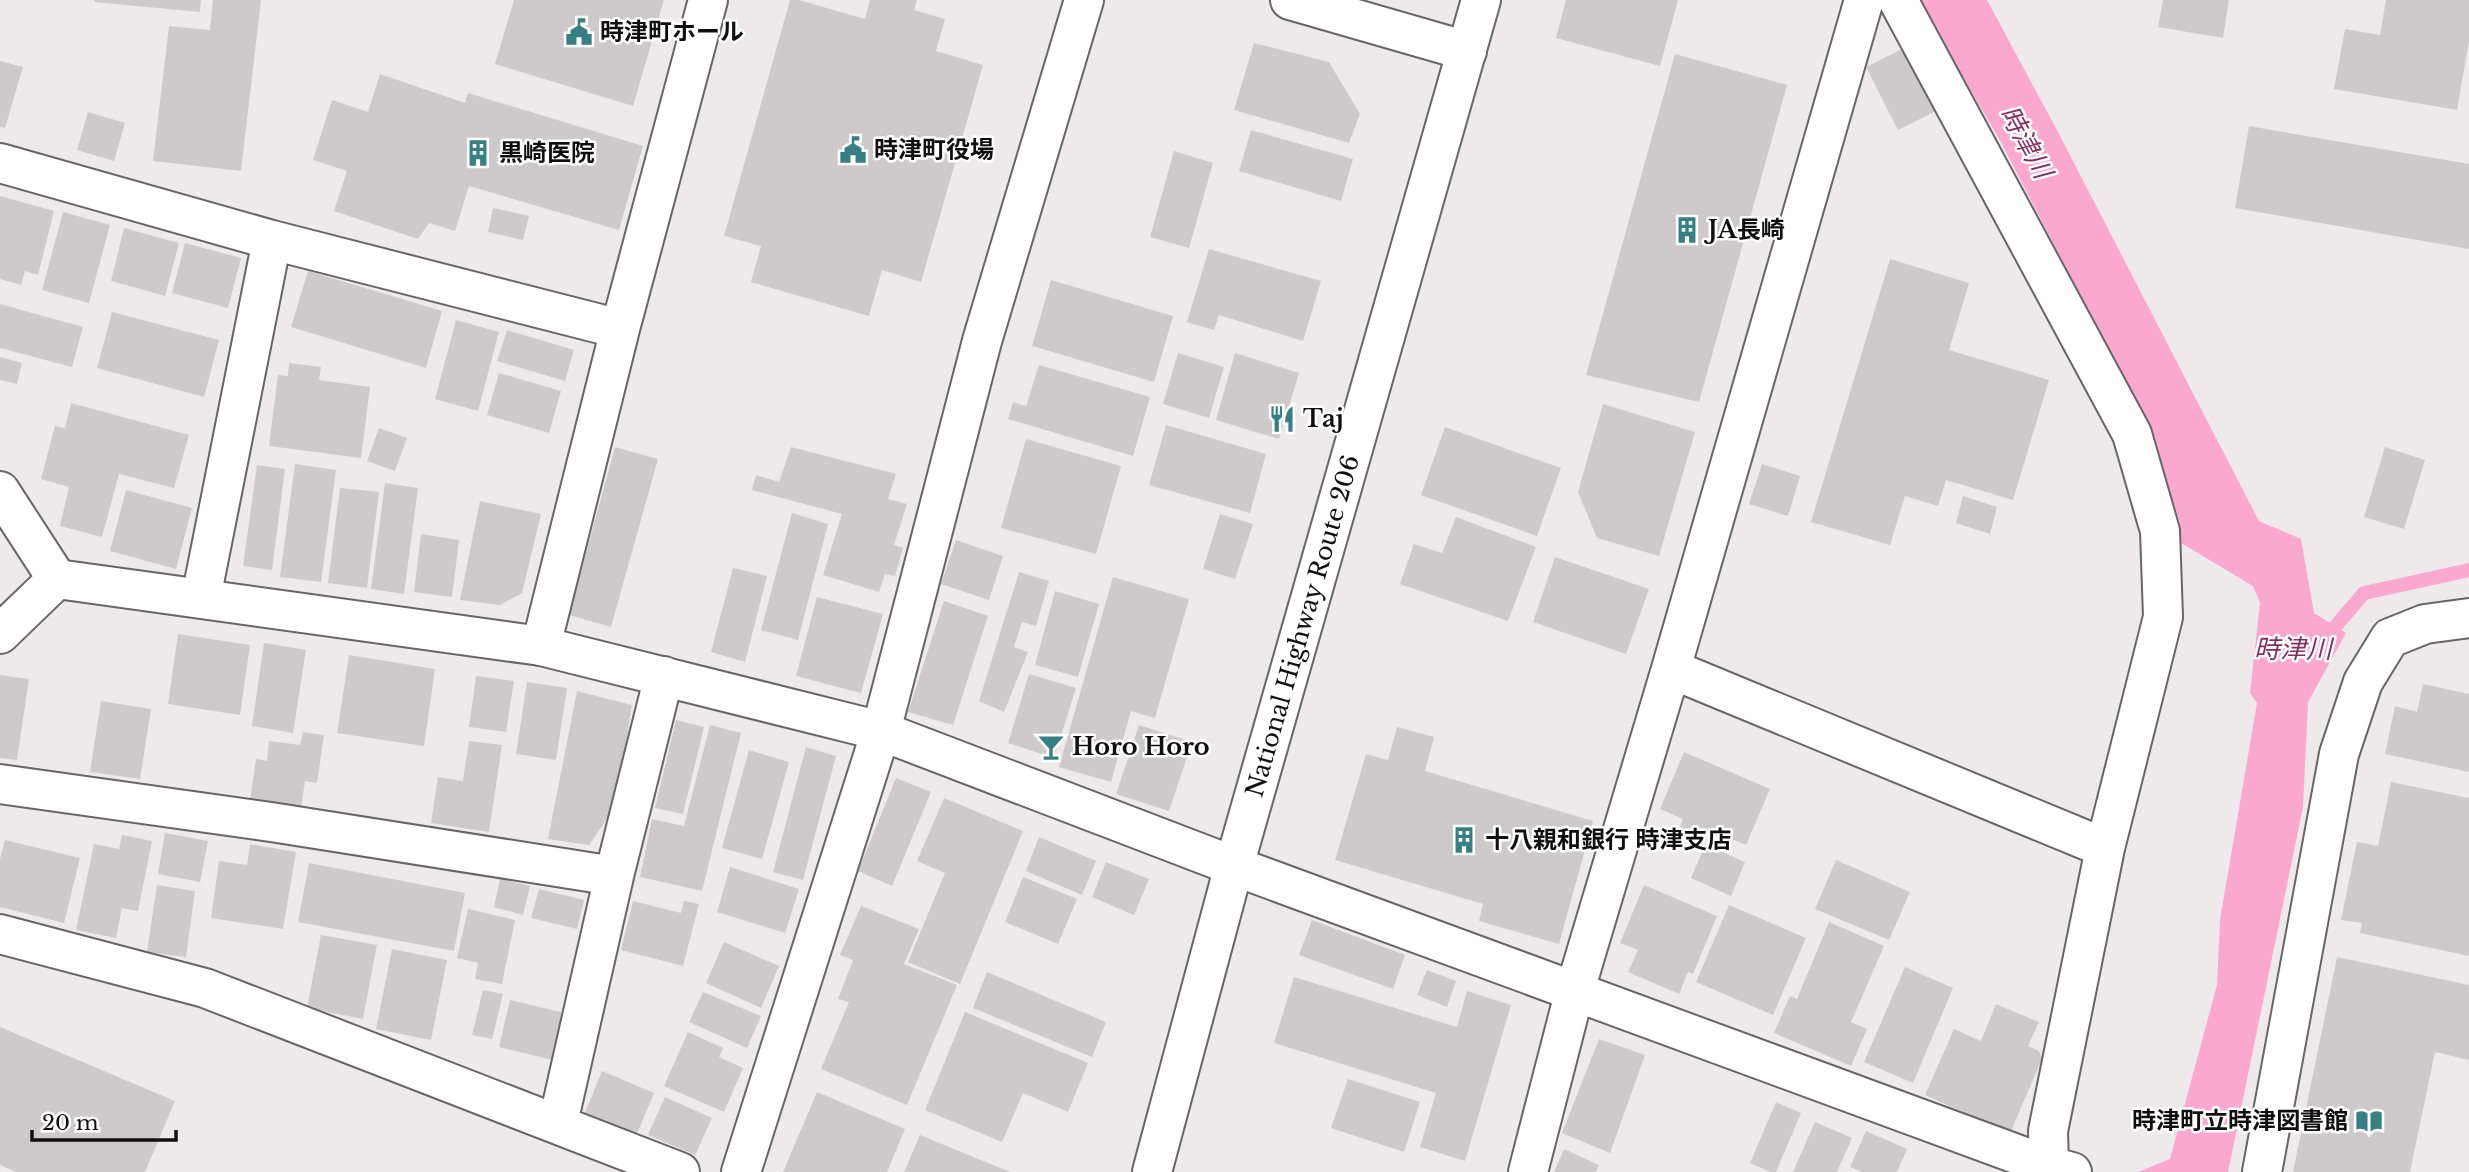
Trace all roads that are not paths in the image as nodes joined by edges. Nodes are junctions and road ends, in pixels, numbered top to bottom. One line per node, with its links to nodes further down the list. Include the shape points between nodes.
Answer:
1 (708, 0): 10 (main road)
2 (1084, 0): 19 (main road, via 982,341)
3 (1290, 0): 7 (main road)
4 (1480, 0): 7 (main road, National Highway Route 206)
5 (1864, 0): 17 (main road)
6 (1898, 0): 21 (main road, via 2132,434 2160,531 2163,617)
7 (1467, 51): 22 (main road, National Highway Route 206)
8 (0, 163): 9 (main road)
9 (272, 240): 10 (main road); 13 (main road)
10 (620, 329): 16 (main road)
11 (0, 491): 12 (main road)
12 (57, 579): 13 (main road); 15 (main road)
13 (201, 598): 16 (main road)
14 (2469, 618): 32 (main road, via 2425,624 2390,638 2363,682 2339,754)
15 (0, 634)
16 (541, 646): 18 (main road)
17 (1671, 669): 21 (main road); 25 (main road)
18 (664, 676): 19 (main road); 23 (main road)
19 (881, 731): 22 (main road); 29 (main road)
20 (0, 784): 23 (main road)
21 (2105, 848): 27 (main road, via 2048,1130)
22 (1234, 866): 25 (main road); 30 (main road, National Highway Route 206)
23 (614, 876): 26 (main road)
24 (0, 934): 26 (main road, via 205,988)
25 (1575, 990): 27 (main road); 31 (main road)
26 (558, 1123): 28 (main road)
27 (2056, 1170)
28 (680, 1172)
29 (741, 1172)
30 (1153, 1172)
31 (1528, 1172)
32 (2262, 1172)

